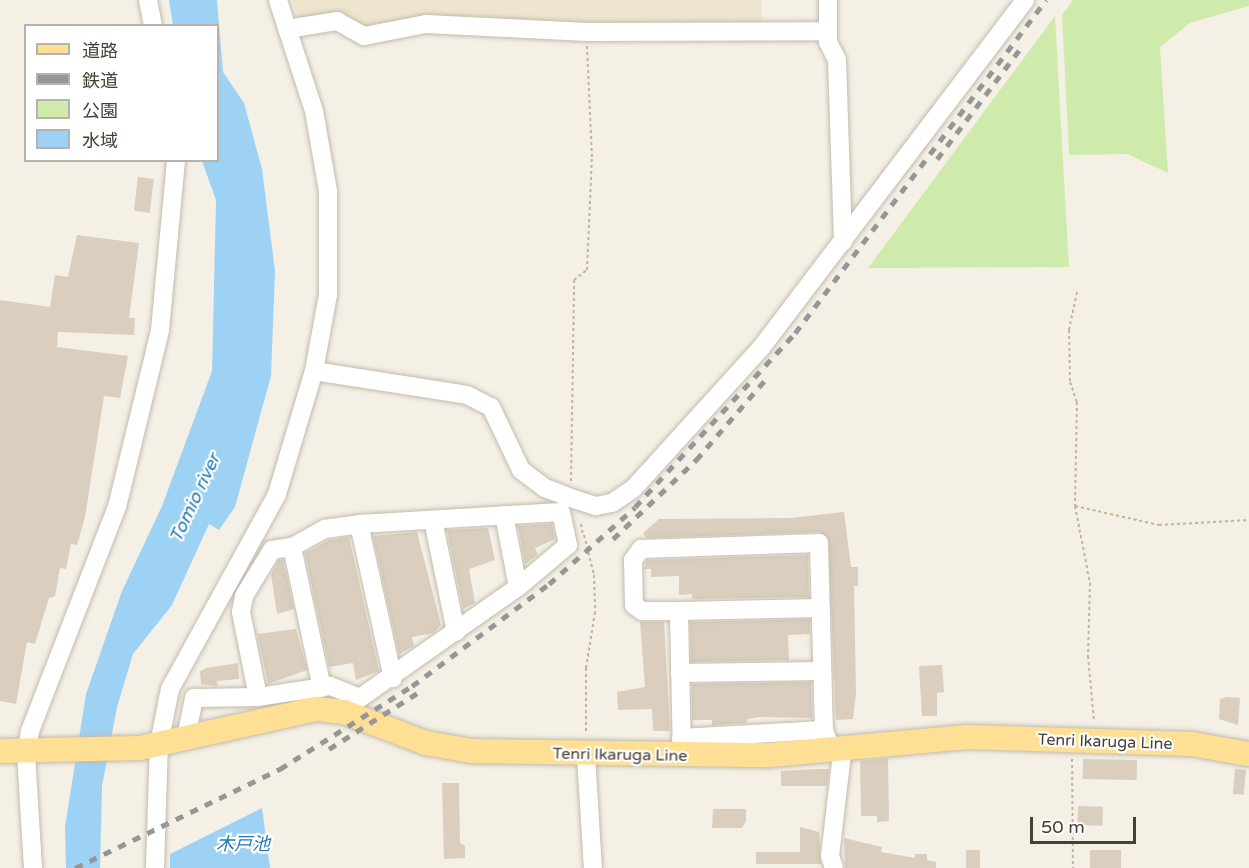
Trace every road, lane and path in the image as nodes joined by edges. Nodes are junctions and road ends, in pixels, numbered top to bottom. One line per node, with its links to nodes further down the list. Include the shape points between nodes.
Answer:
1 (148, 0): 5 (street)
2 (278, 0): 6 (street)
3 (828, 0): 7 (street)
4 (1025, 0): 10 (street)
5 (153, 24)
6 (287, 29): 8 (street, via 337,21 364,36 426,24); 12 (street, via 314,111 328,191 328,296)
7 (828, 31): 8 (street); 10 (street, via 828,42 837,60)
8 (588, 32): 13 (path, via 592,157 587,270 574,280)
9 (176, 162): 36 (street, via 160,330 117,507 30,731)
10 (843, 242): 13 (street, via 760,348 633,489 612,503 597,506)
11 (1077, 292): 14 (path, via 1069,330 1070,382 1077,402)
12 (314, 371): 13 (street, via 467,395 491,406 521,470 545,488); 33 (street, via 277,494 170,689)
13 (571, 498)
14 (1075, 506): 17 (path, via 1101,508 1159,525); 32 (path, via 1090,583)
15 (504, 515): 16 (street); 21 (street); 21 (street, via 561,512 568,545)
16 (433, 520): 18 (street); 24 (street)
17 (1249, 520)
18 (359, 524): 20 (street, via 325,529); 27 (street)
19 (584, 535): 38 (path, via 594,575 595,612 586,668)
20 (292, 547): 28 (street); 29 (street, via 272,550 244,596 241,612)
21 (518, 587): 24 (street)
22 (821, 608): 23 (street); 23 (street, via 819,543 641,549 633,560 634,605 642,611); 25 (street)
23 (679, 611): 26 (street)
24 (456, 632): 27 (street)
25 (822, 671): 26 (street); 31 (street)
26 (680, 673): 34 (street)
27 (393, 678): 28 (street, via 360,698 330,686)
28 (322, 688): 29 (street)
29 (258, 697): 30 (street, via 194,698)
30 (186, 738): 33 (main road, Tenri Ikaruga Line); 38 (main road, Tenri Ikaruga Line, via 280,713 332,709 451,748)
31 (832, 741): 32 (main road, Tenri Ikaruga Line, via 967,737); 34 (main road, Tenri Ikaruga Line, via 769,755); 42 (street, via 830,856)
32 (1083, 741): 37 (main road, Tenri Ikaruga Line, via 1192,744); 43 (path)
33 (150, 746): 36 (main road, Tenri Ikaruga Line); 40 (street)
34 (681, 747): 38 (main road, Tenri Ikaruga Line)
35 (0, 752): 36 (main road, Tenri Ikaruga Line)
36 (31, 754): 39 (street)
37 (1249, 754)
38 (586, 755): 41 (street)
39 (33, 868)
40 (155, 868)
41 (593, 868)
42 (834, 868)
43 (1073, 868)

